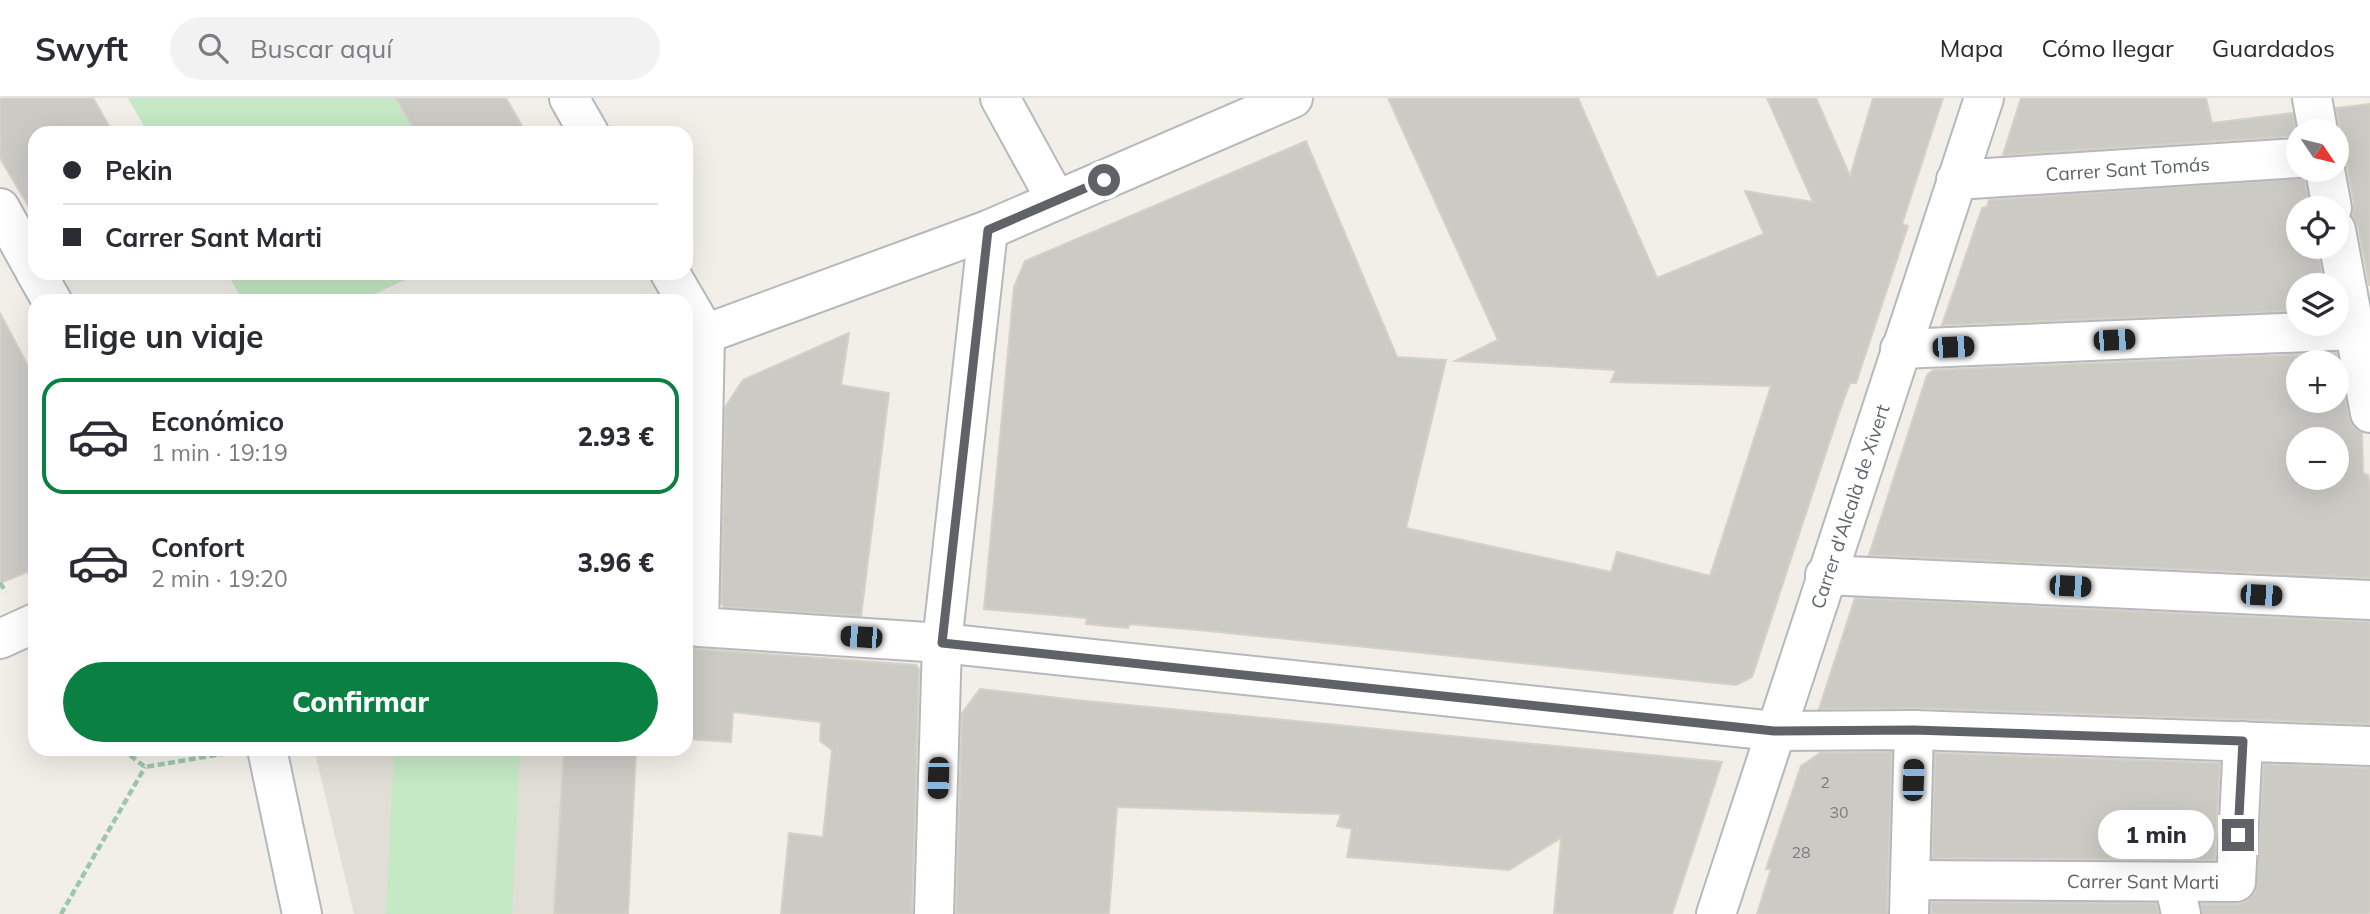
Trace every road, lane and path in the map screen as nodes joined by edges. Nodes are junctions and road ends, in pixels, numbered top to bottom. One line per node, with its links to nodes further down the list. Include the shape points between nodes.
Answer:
1 (569, 98): 7 (street)
2 (1000, 98): 10 (street)
3 (1293, 98): 10 (street)
4 (1984, 98): 9 (street, Carrer d'Alcalà de Xivert)
5 (2312, 98): 6 (street)
6 (2316, 119)
7 (585, 126)
8 (2286, 159): 9 (street, Carrer Sant Tomás)
9 (1956, 180): 17 (street, Carrer d'Alcalà de Xivert)
10 (1056, 201): 12 (street)
11 (0, 208): 13 (street)
12 (988, 230): 16 (street); 23 (street)
13 (28, 258)
14 (2342, 259): 15 (street)
15 (2355, 330): 17 (street); 18 (street)
16 (696, 337): 23 (street, via 699,627)
17 (1900, 349): 19 (street, Carrer d'Alcalà de Xivert)
18 (2370, 413)
19 (1825, 575): 20 (street); 25 (street, Carrer d'Alcalà de Xivert)
20 (2370, 600)
21 (28, 627): 22 (street)
22 (0, 639)
23 (942, 643): 25 (street); 36 (street)
24 (1914, 730): 25 (street); 26 (street); 32 (street)
25 (1774, 731): 37 (street, Carrer d'Alcalà de Xivert)
26 (2243, 741): 27 (street); 33 (street, Carrer Sant Marti, via 2236,882)
27 (2370, 746)
28 (131, 756): 31 (path)
29 (214, 756): 31 (path)
30 (254, 756): 35 (street)
31 (145, 767): 34 (path)
32 (1909, 897): 33 (street, Carrer Sant Marti)
33 (2178, 898)
34 (61, 914)
35 (303, 914)
36 (934, 914)
37 (1716, 914)

